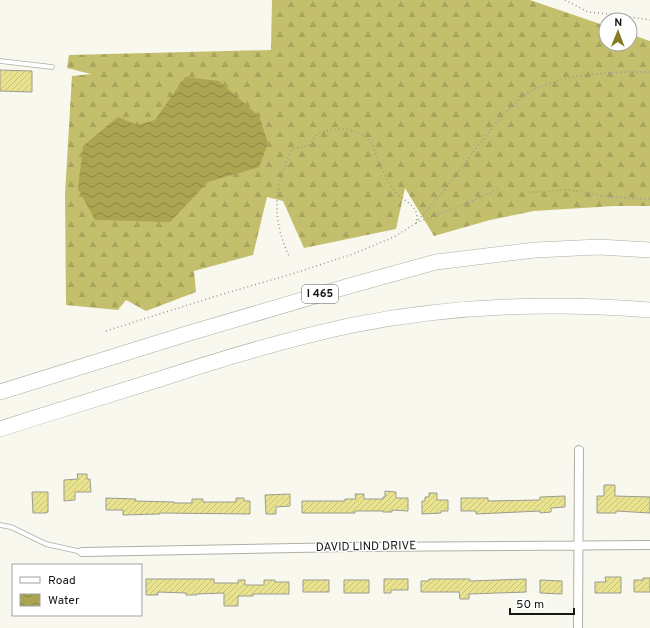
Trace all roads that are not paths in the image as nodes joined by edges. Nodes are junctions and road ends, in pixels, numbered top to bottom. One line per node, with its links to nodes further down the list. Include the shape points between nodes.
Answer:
1 (0, 61): 2 (lane)
2 (52, 67)
3 (650, 250): 5 (highway, I 465, via 599,247 535,250 436,262 183,335)
4 (650, 310): 6 (highway, via 558,306 486,309 355,325 231,356)
5 (0, 392)
6 (0, 429)
7 (579, 450): 10 (street)
8 (0, 525): 11 (lane, via 11,527 46,544)
9 (650, 544): 10 (street, DAVID LIND DRIVE)
10 (578, 545): 11 (street, DAVID LIND DRIVE); 12 (street)
11 (82, 552)
12 (578, 628)

